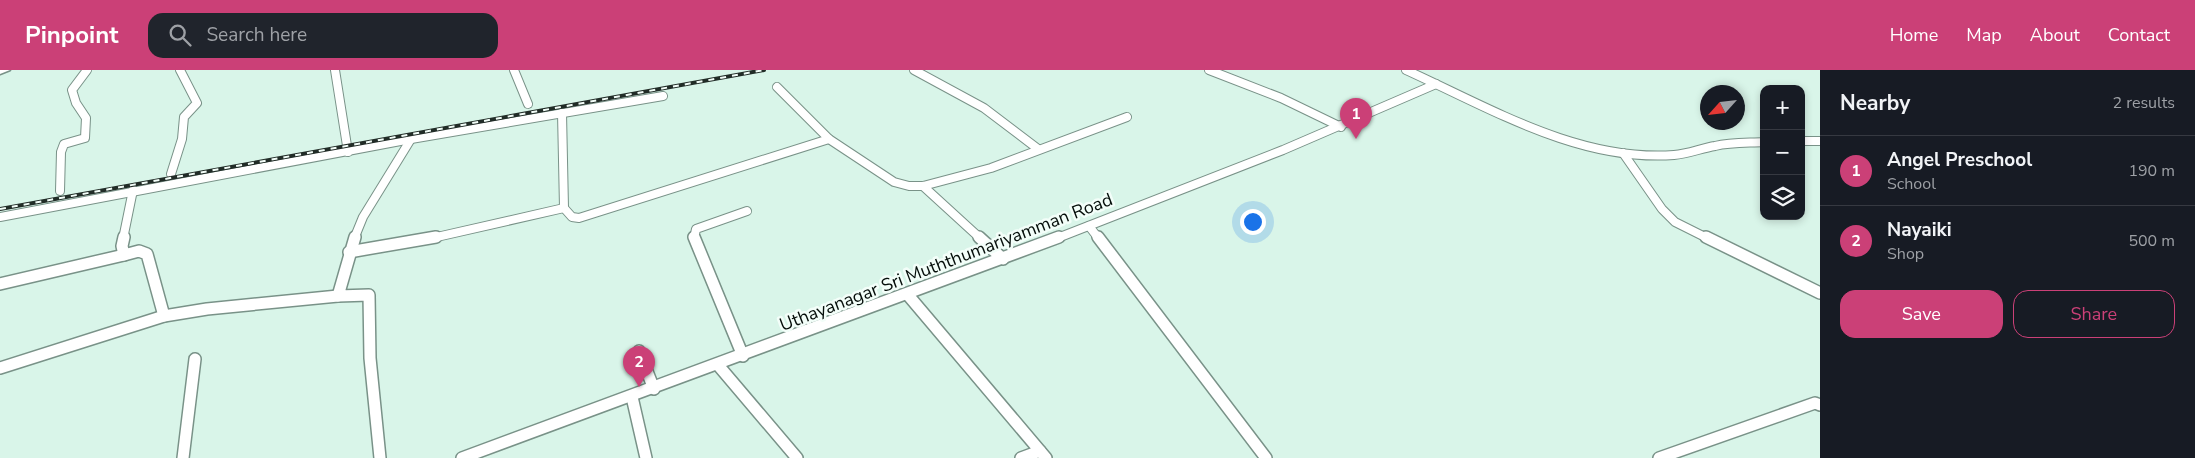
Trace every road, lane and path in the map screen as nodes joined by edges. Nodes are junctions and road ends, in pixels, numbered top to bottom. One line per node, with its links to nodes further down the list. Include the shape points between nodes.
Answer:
1 (4, 70): 9 (highway)
2 (87, 70): 29 (street, via 72,90 86,118 85,138 64,144)
3 (180, 70): 26 (street, via 197,103 184,117 182,139)
4 (346, 70): 10 (street)
5 (514, 70): 14 (street)
6 (914, 70): 23 (street, via 984,108)
7 (1209, 70): 17 (street, via 1281,98)
8 (1406, 70): 11 (street)
9 (0, 71)
10 (335, 71): 24 (street)
11 (1436, 84): 17 (street, Uthayanagar Sri Muththumariyamman Road); 25 (street, via 1570,142)
12 (777, 87): 19 (street)
13 (663, 96): 15 (street)
14 (528, 104)
15 (562, 113): 18 (street); 30 (street)
16 (1127, 117): 23 (street)
17 (1341, 127): 33 (street, Uthayanagar Sri Muththumariyamman Road)
18 (411, 139): 24 (street); 34 (street, via 363,217)
19 (829, 139): 27 (street, via 894,182); 30 (street, via 589,217 572,216)
20 (1805, 141): 21 (street)
21 (1820, 141)
22 (1760, 142): 25 (street, via 1717,145 1676,155)
23 (1038, 149): 27 (street, via 991,168)
24 (348, 152): 28 (street)
25 (1623, 153): 38 (street, via 1662,209 1675,222)
26 (171, 174)
27 (922, 186): 36 (street)
28 (133, 190): 32 (street); 35 (street, via 122,246)
29 (60, 191)
30 (564, 208): 34 (street, via 444,236)
31 (747, 211): 43 (street, via 705,224 696,229 693,236)
32 (0, 216)
33 (1088, 226): 36 (street, Uthayanagar Sri Muththumariyamman Road); 57 (street)
34 (349, 252): 40 (street)
35 (124, 255): 37 (street); 41 (street, via 139,251 147,254)
36 (1002, 259): 39 (street, Uthayanagar Sri Muththumariyamman Road)
37 (0, 284)
38 (1820, 293)
39 (908, 294): 43 (street, Uthayanagar Sri Muththumariyamman Road); 50 (street)
40 (338, 296): 41 (street); 52 (street, via 370,295 370,358)
41 (164, 316): 46 (street)
42 (639, 351): 47 (street)
43 (743, 356): 45 (street, Uthayanagar Sri Muththumariyamman Road)
44 (195, 360): 51 (street)
45 (718, 365): 47 (street, Uthayanagar Sri Muththumariyamman Road); 55 (street)
46 (0, 368)
47 (654, 389): 48 (street, Uthayanagar Sri Muththumariyamman Road)
48 (632, 397): 53 (street, Uthayanagar Sri Muththumariyamman Road); 54 (street)
49 (1820, 405): 58 (street, via 1815,402)
50 (1043, 454): 56 (street)
51 (183, 458)
52 (380, 458)
53 (462, 458)
54 (646, 458)
55 (797, 458)
56 (1021, 458)
57 (1266, 458)
58 (1659, 458)

